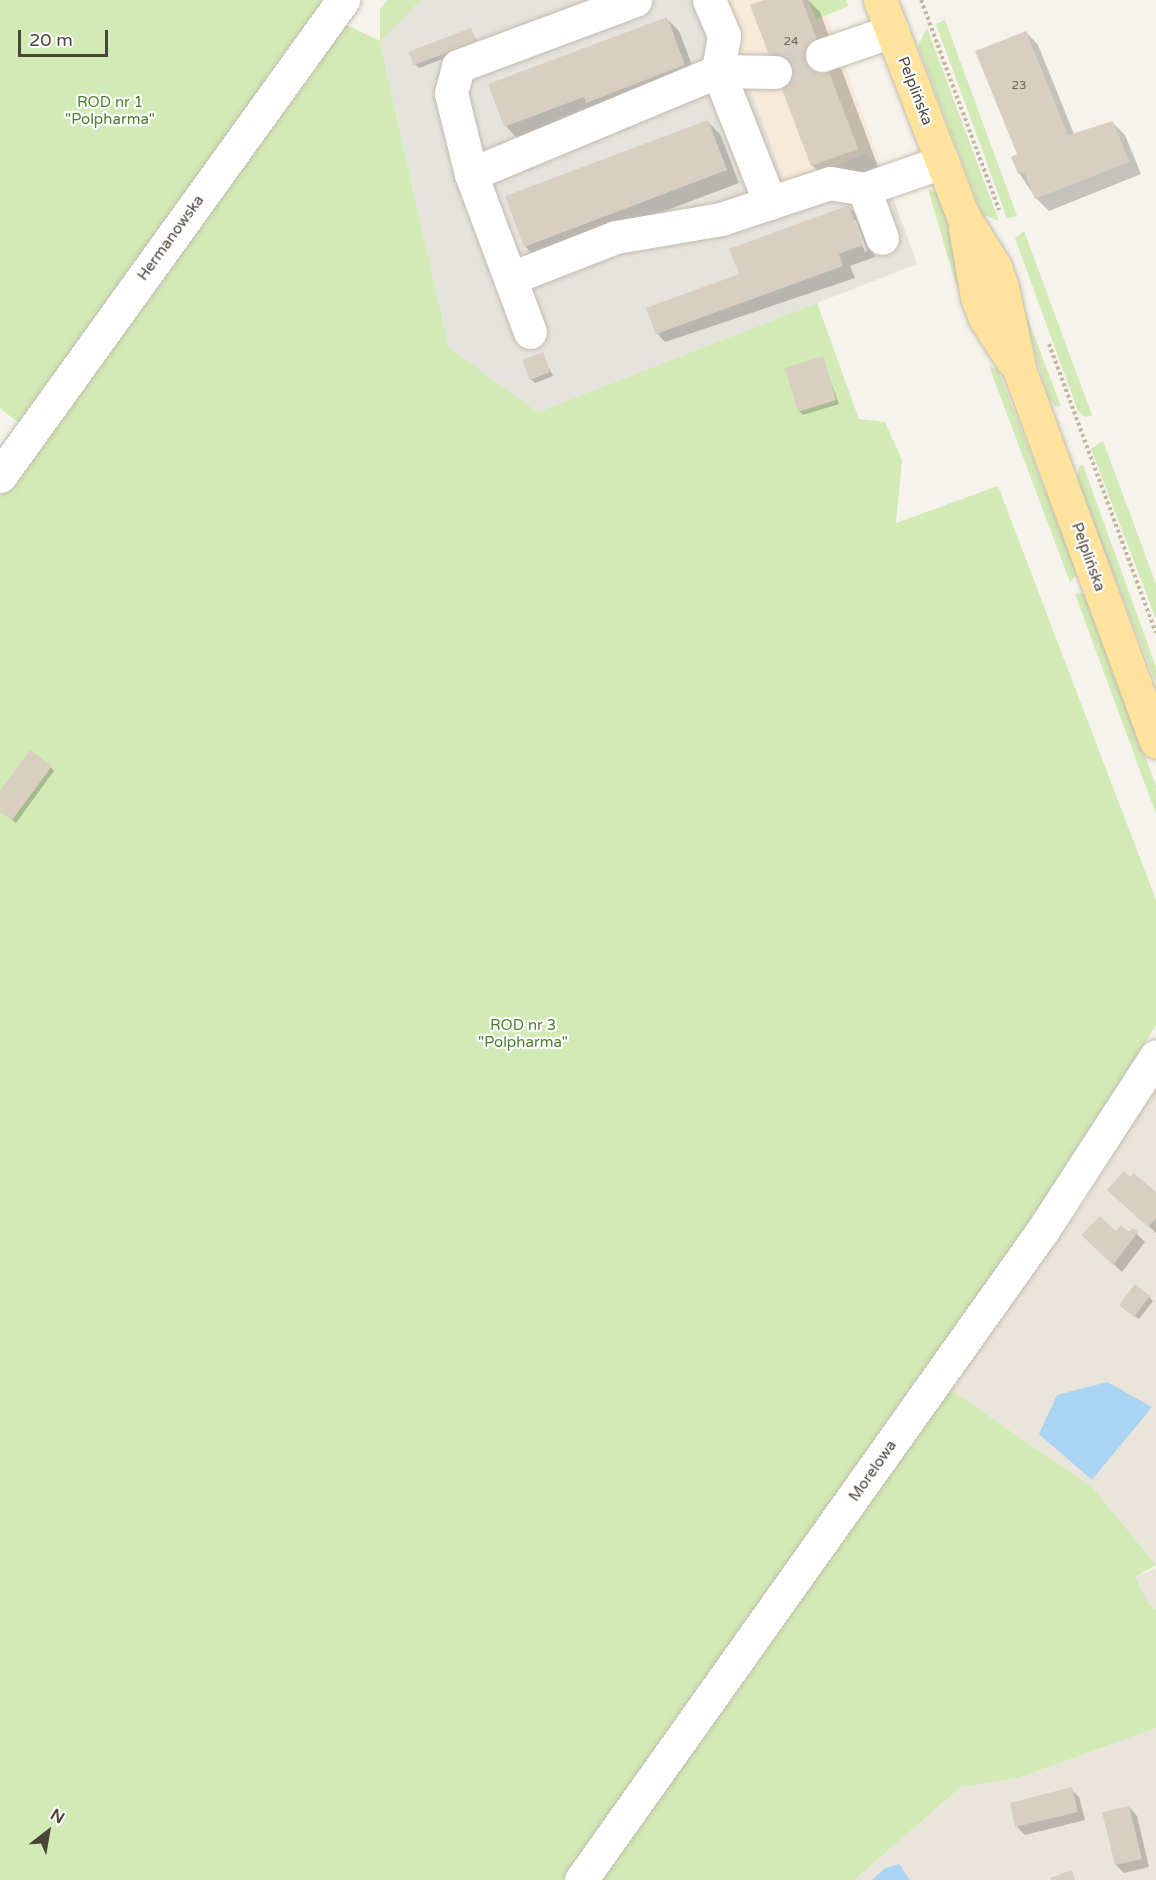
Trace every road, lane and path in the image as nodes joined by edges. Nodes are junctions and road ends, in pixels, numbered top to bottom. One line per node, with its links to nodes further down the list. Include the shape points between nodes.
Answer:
1 (343, 0): 19 (street, Hermanowska)
2 (635, 0): 11 (street, via 458,66 451,93)
3 (710, 0): 8 (street, via 724,36)
4 (880, 0): 6 (main road, Pelplińska)
5 (921, 0): 14 (path)
6 (892, 31): 7 (street); 10 (main road, Pelplińska)
7 (822, 55)
8 (718, 71): 9 (street); 11 (street); 13 (street)
9 (775, 72)
10 (942, 162): 12 (street); 21 (main road, Pelplińska, via 963,216 977,297 985,318 1020,372)
11 (471, 174): 16 (street)
12 (864, 189): 13 (street, via 830,183); 15 (street)
13 (770, 203): 16 (street, via 721,219 616,237)
14 (1003, 220)
15 (882, 238)
16 (511, 278): 17 (street)
17 (530, 332)
18 (1045, 335): 20 (path)
19 (3, 464)
20 (1156, 633)
21 (1156, 742)
22 (1156, 1056): 23 (street, Morelowa, via 1036,1240)
23 (581, 1880)

